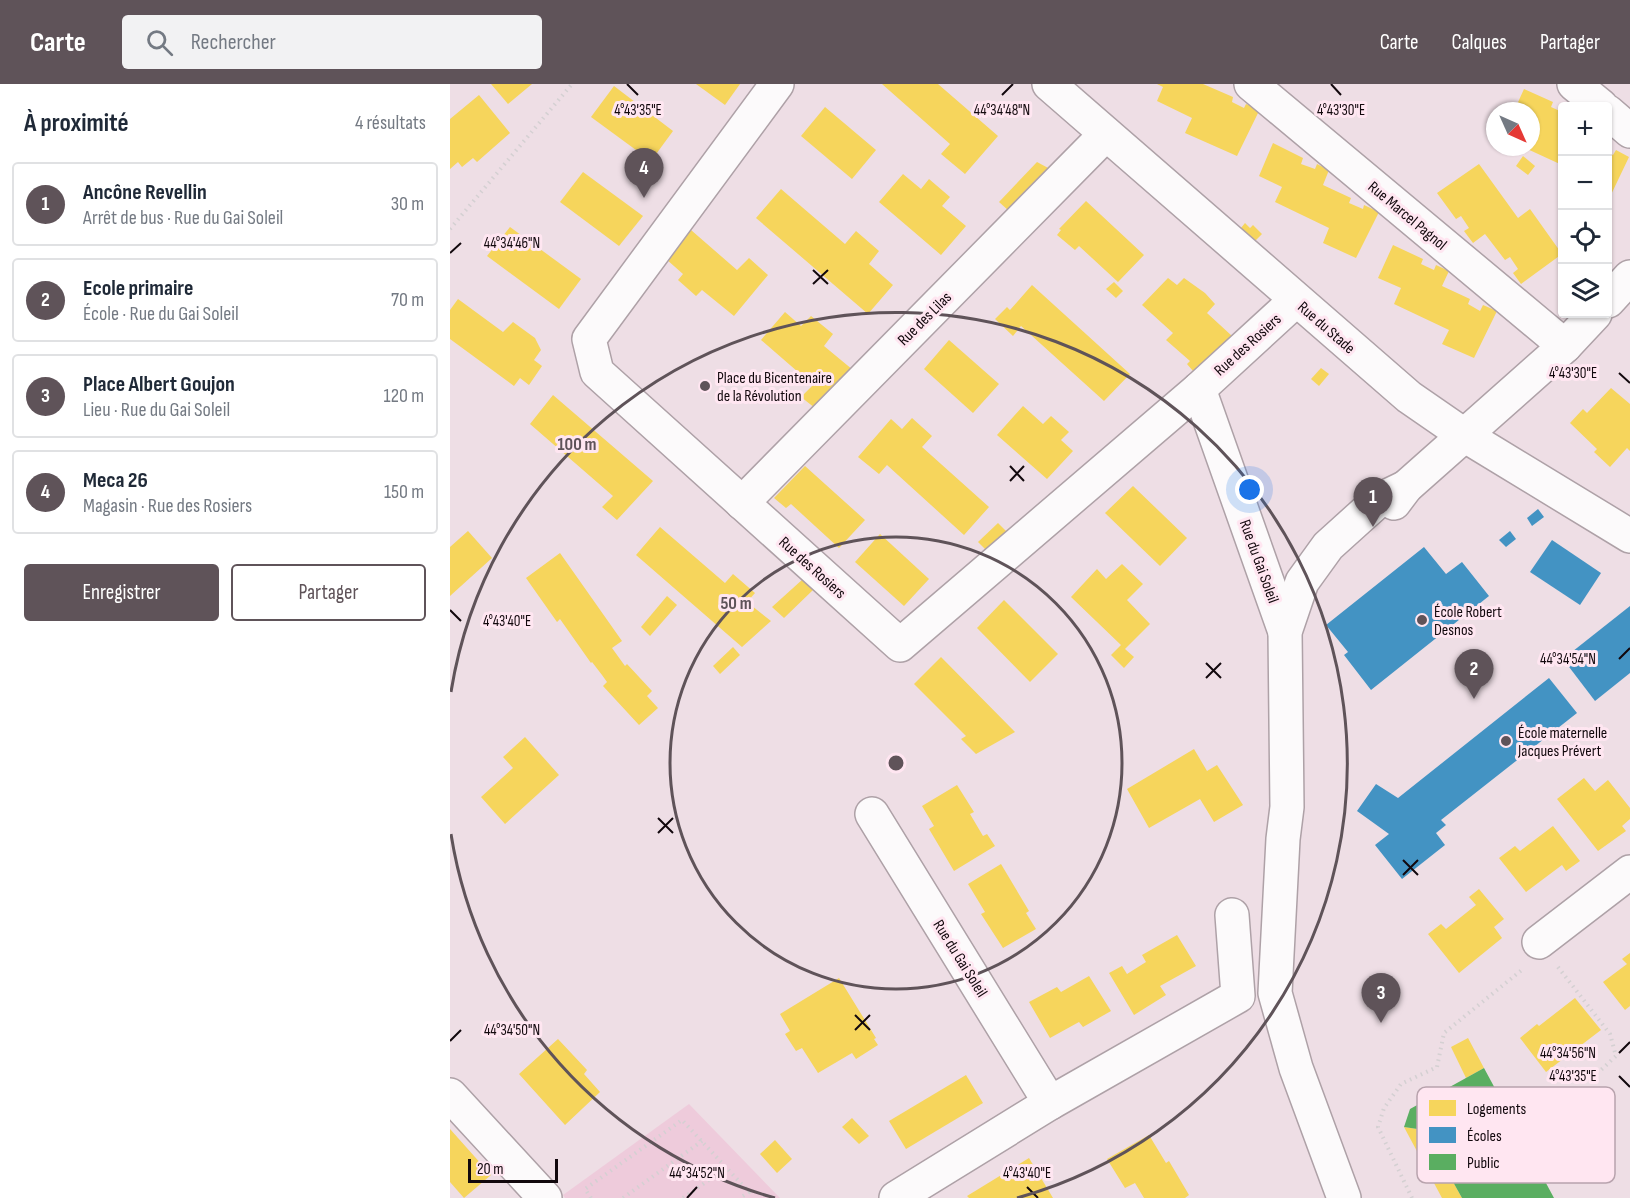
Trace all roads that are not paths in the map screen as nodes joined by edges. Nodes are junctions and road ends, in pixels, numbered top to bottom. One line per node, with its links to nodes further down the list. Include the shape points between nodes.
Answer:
1 (777, 84): 14 (street, Rue des Rosiers, via 589,339 597,372)
2 (1049, 84): 8 (street, Rue du Stade)
3 (1251, 84): 11 (street, Rue Marcel Pagnol)
4 (1574, 84): 5 (street)
5 (1596, 102)
6 (1612, 115): 7 (street)
7 (1630, 131)
8 (1106, 134): 9 (street, Rue du Stade); 14 (street, Rue des Lilas)
9 (1296, 300): 12 (street, Rue des Rosiers); 13 (street, Rue du Stade, via 1409,398)
10 (1591, 318): 11 (street)
11 (1565, 346): 13 (street)
12 (1199, 389): 14 (street, Rue des Rosiers, via 900,645); 16 (street, Rue du Gai Soleil)
13 (1464, 435): 15 (street, Rue du Stade); 16 (street, via 1406,487 1373,527 1302,582)
14 (742, 503)
15 (1630, 536)
16 (1285, 632): 21 (street, via 1287,807)
17 (872, 814): 24 (street, Rue du Gai Soleil)
18 (1630, 872): 20 (street)
19 (1232, 915): 22 (street)
20 (1539, 942)
21 (1275, 993): 22 (street); 27 (street, via 1296,1068)
22 (1238, 996): 24 (street)
23 (450, 1095): 25 (street)
24 (1050, 1103): 26 (street)
25 (546, 1198)
26 (896, 1198)
27 (1344, 1198)

